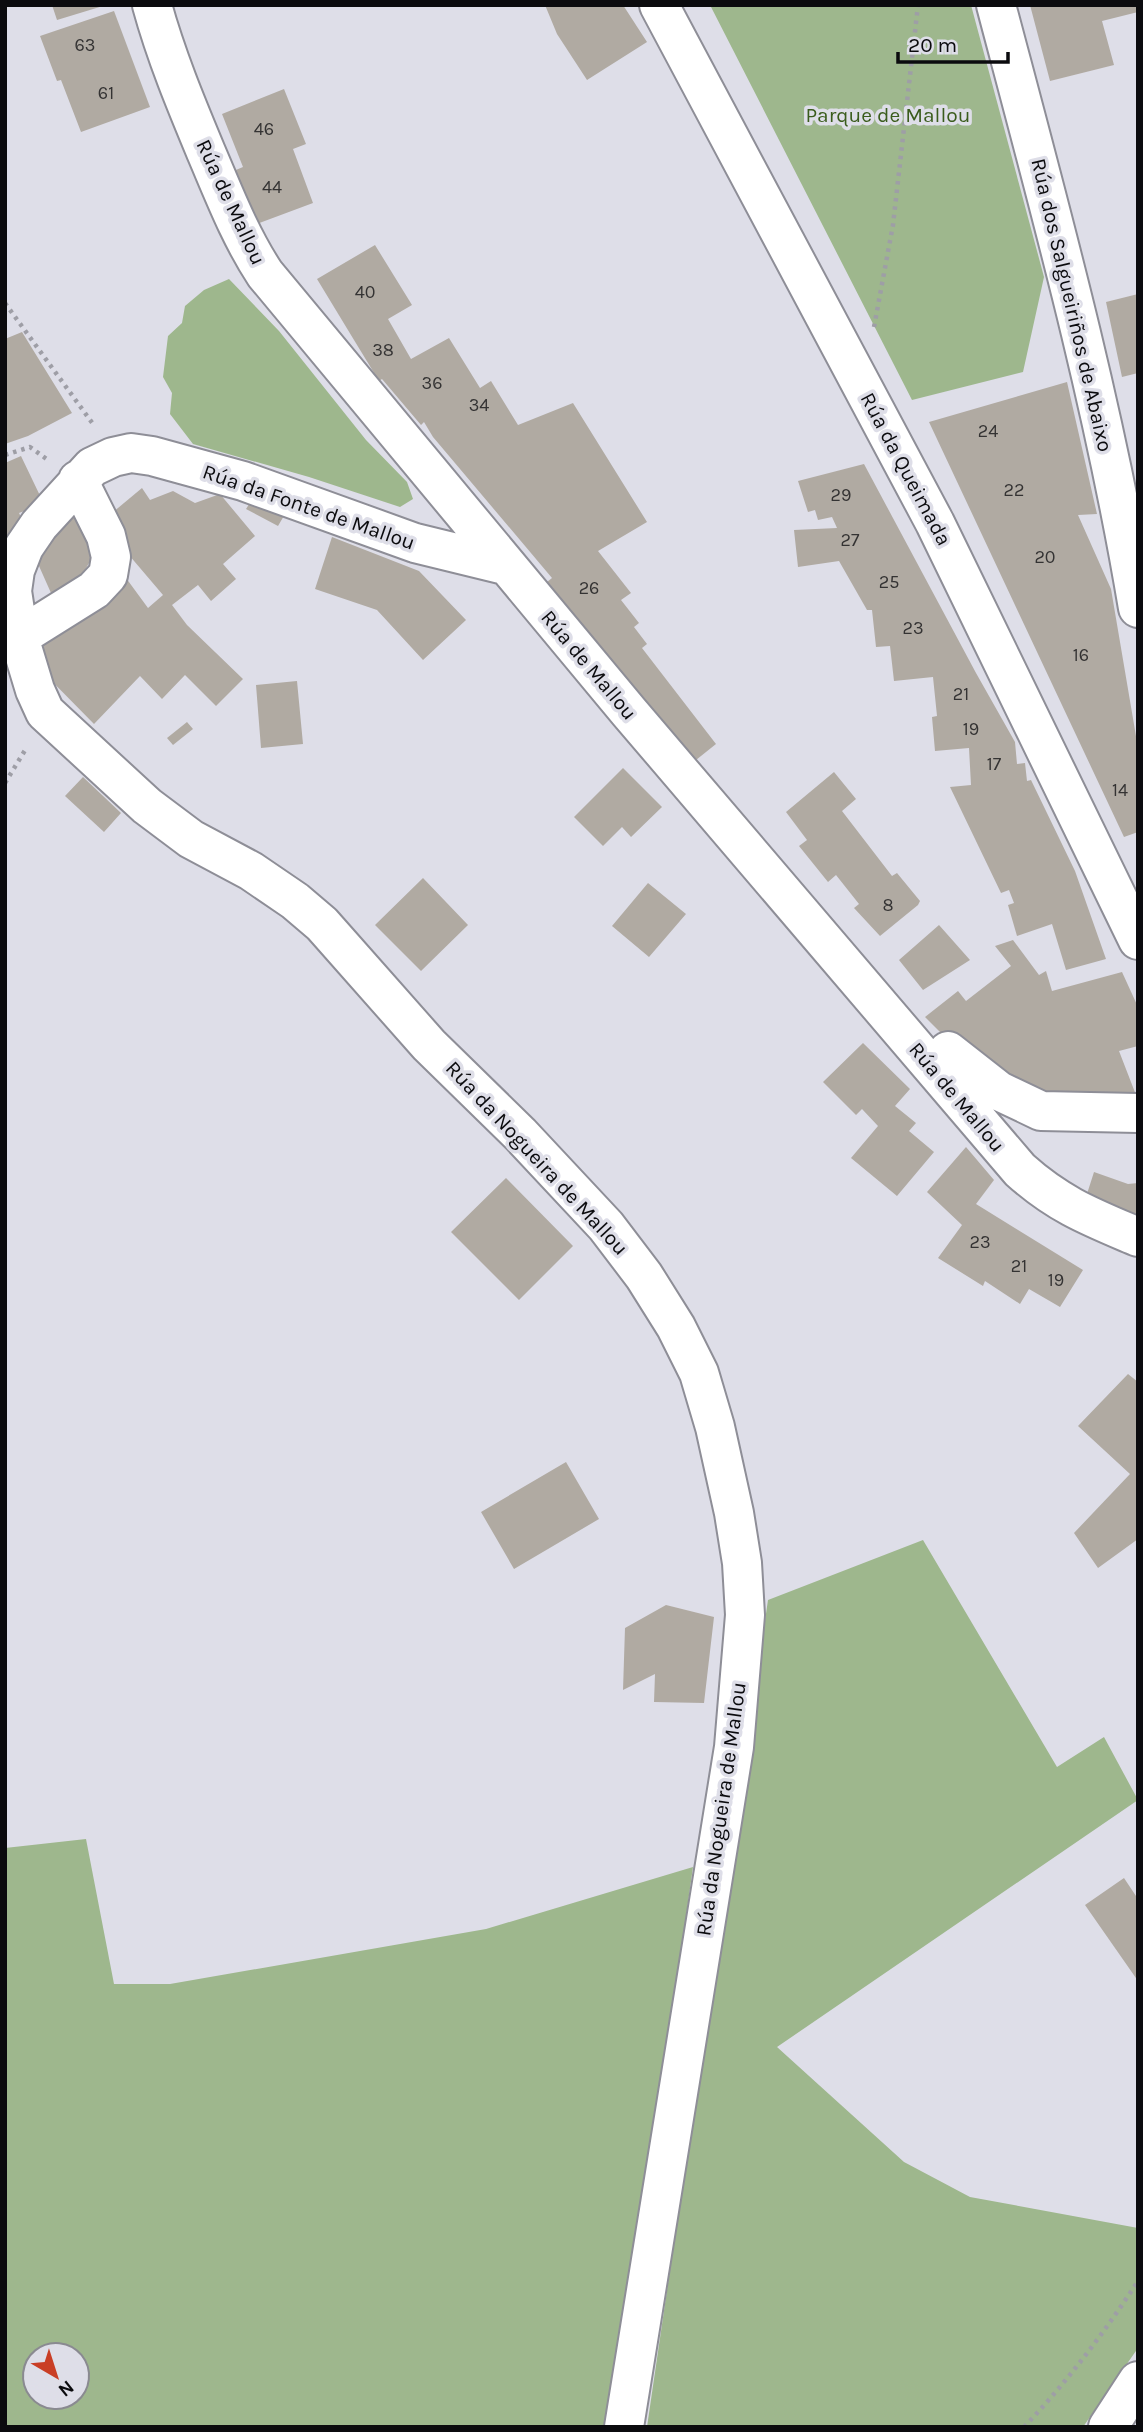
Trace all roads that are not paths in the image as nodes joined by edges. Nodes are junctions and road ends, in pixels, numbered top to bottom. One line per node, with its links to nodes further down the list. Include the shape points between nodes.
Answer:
1 (152, 5): 5 (street, Rúa de Mallou, via 190,114 250,251)
2 (659, 5): 9 (street, Rúa da Queimada, via 935,523)
3 (996, 5): 6 (street, Rúa dos Salgueiriños de Abaixo, via 1075,300)
4 (78, 481): 5 (street, Rúa da Fonte de Mallou, via 92,467 113,457 131,453 152,456 243,481 415,543); 7 (street, Rúa da Fonte de Mallou, via 39,525 15,570 12,591); 7 (street, via 106,536 111,557 108,575 94,590)
5 (505, 565): 13 (street, Rúa de Mallou, via 1020,1170 1077,1211)
6 (1138, 608)
7 (19, 637): 8 (street, Rúa da Fonte de Mallou)
8 (45, 712): 15 (street, Rúa da Nogueira de Mallou, via 147,806 191,839 251,871 322,924 429,1045 520,1133 606,1226 657,1296 699,1373 733,1513 745,1615 734,1746)
9 (1129, 902): 10 (street, Rúa da Queimada)
10 (1138, 940)
11 (948, 1051): 12 (street, via 999,1091 1041,1111)
12 (1138, 1113)
13 (1138, 1237)
14 (1138, 2381): 16 (street)
15 (624, 2427)
16 (1108, 2427)

